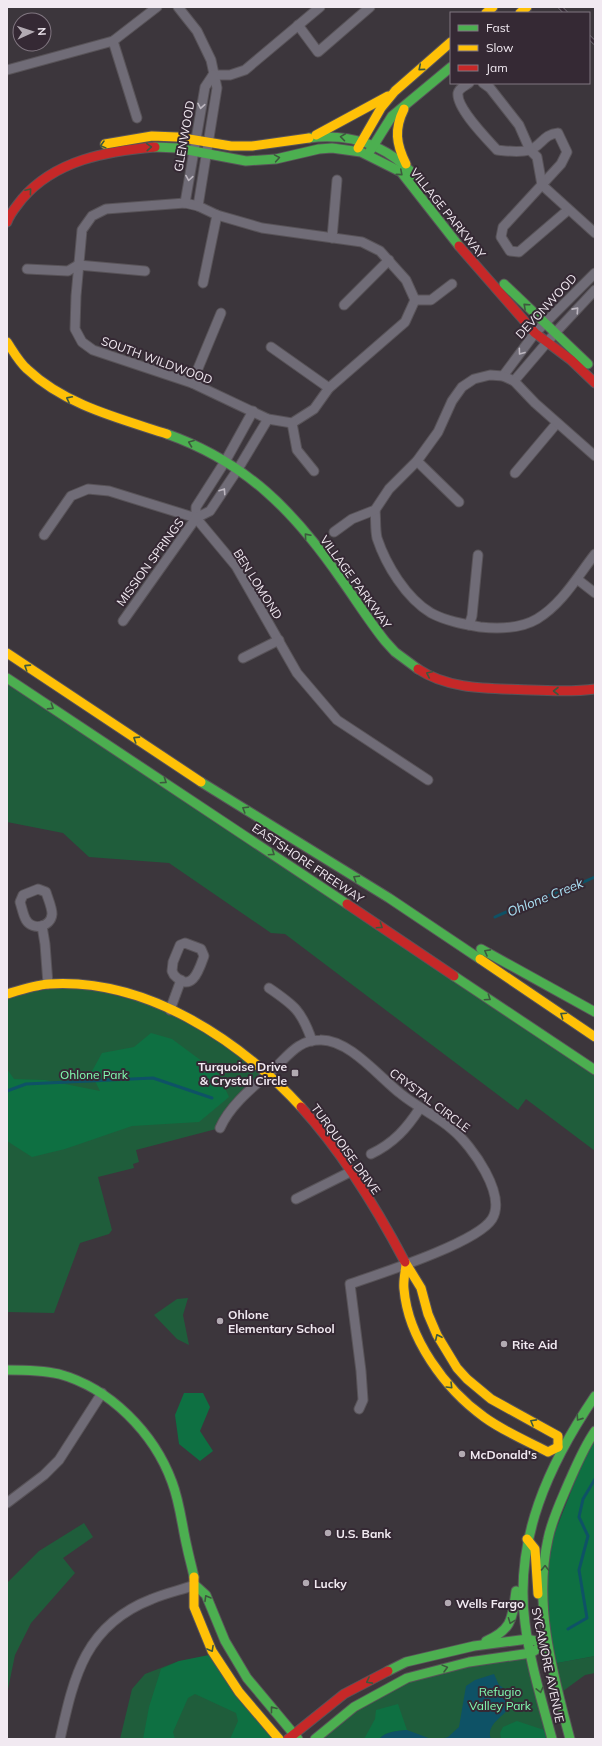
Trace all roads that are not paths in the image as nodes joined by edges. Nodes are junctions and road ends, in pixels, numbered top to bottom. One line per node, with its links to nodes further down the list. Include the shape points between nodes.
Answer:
1 (156, 7): 6 (street)
2 (178, 7): 10 (street, GLENWOOD, via 197,32 211,60)
3 (320, 7): 5 (street)
4 (370, 7): 5 (street, via 318,52)
5 (298, 25): 10 (street, via 245,70 230,75)
6 (113, 41): 9 (street); 15 (street)
7 (450, 43): 13 (main road, one-way to 13)
8 (450, 68): 14 (main road)
9 (7, 70)
10 (214, 75): 17 (street, GLENWOOD, one-way to 17, via 205,87); 19 (street, GLENWOOD, via 217,88)
11 (467, 84): 21 (street, via 460,88 458,94 461,106 497,150)
12 (485, 84): 21 (street, via 519,125)
13 (391, 94): 16 (main road); 18 (main road)
14 (408, 101): 20 (main road, via 392,116); 28 (main road, via 396,130 397,147)
15 (137, 118)
16 (313, 137): 18 (main road, VILLAGE PARKWAY, one-way to 16, via 336,136); 19 (main road, VILLAGE PARKWAY, via 248,146)
17 (196, 140): 19 (main road, VILLAGE PARKWAY); 23 (street, GLENWOOD); 24 (main road, VILLAGE PARKWAY, one-way to 24, via 160,136 118,141)
18 (362, 141): 20 (main road, VILLAGE PARKWAY); 22 (main road)
19 (208, 142): 25 (street, GLENWOOD)
20 (375, 145): 26 (main road); 28 (main road, VILLAGE PARKWAY)
21 (530, 150): 32 (street, via 537,157); 32 (street, via 550,133 558,132 565,146 567,152 561,164)
22 (357, 151): 25 (main road, VILLAGE PARKWAY, one-way to 22, via 246,161 276,159 319,148); 26 (main road, VILLAGE PARKWAY)
23 (194, 152): 25 (main road, VILLAGE PARKWAY); 33 (street, GLENWOOD, one-way to 33); 38 (main road, VILLAGE PARKWAY, one-way to 23, via 10,214 33,186 70,163 119,150 157,147)
24 (74, 153)
25 (206, 154): 35 (street, GLENWOOD)
26 (368, 154): 53 (main road, VILLAGE PARKWAY, one-way to 53, via 401,172 463,251)
27 (60, 159): 29 (main road)
28 (406, 166): 52 (main road, VILLAGE PARKWAY, one-way to 28, via 515,296 470,246)
29 (34, 175)
30 (337, 180): 40 (street)
31 (23, 184): 34 (main road)
32 (542, 185): 36 (street); 36 (street, via 503,227 501,237 510,251 519,252)
33 (185, 203): 35 (street, SOUTH WILDWOOD); 42 (street, SOUTH WILDWOOD, via 106,209 92,216 82,230)
34 (7, 204)
35 (198, 206): 37 (street, SOUTH WILDWOOD)
36 (568, 210): 39 (street)
37 (217, 215): 40 (street, SOUTH WILDWOOD, via 262,228); 46 (street)
38 (7, 222)
39 (595, 233)
40 (332, 238): 41 (street, SOUTH WILDWOOD, via 362,242 380,250)
41 (388, 260): 49 (street, SOUTH WILDWOOD, via 406,280); 50 (street)
42 (78, 265): 43 (street, via 68,271); 44 (street); 62 (street, SOUTH WILDWOOD, via 75,329 82,342 93,350)
43 (27, 269)
44 (145, 270)
45 (595, 273): 52 (street, DEVONWOOD)
46 (203, 283)
47 (452, 284): 49 (street, via 431,300)
48 (595, 290): 54 (street, DEVONWOOD, one-way to 48)
49 (415, 300): 64 (street, via 405,322)
50 (344, 305)
51 (221, 313): 62 (street)
52 (546, 323): 53 (street, DEVONWOOD); 54 (main road, VILLAGE PARKWAY)
53 (535, 333): 56 (main road, VILLAGE PARKWAY); 60 (street, DEVONWOOD, one-way to 60)
54 (555, 333): 56 (street, DEVONWOOD); 59 (main road, VILLAGE PARKWAY)
55 (7, 342): 73 (main road, VILLAGE PARKWAY, one-way to 55, via 194,443 76,403 50,389 25,367)
56 (547, 343): 61 (street, DEVONWOOD); 63 (main road, VILLAGE PARKWAY, via 571,360)
57 (271, 347): 64 (street)
58 (7, 358): 65 (main road, via 18,373)
59 (595, 370)
60 (503, 376): 61 (street); 72 (street, via 490,375 474,379 462,387 452,401 438,432)
61 (514, 381): 70 (street)
62 (192, 383): 67 (street, SOUTH WILDWOOD)
63 (595, 383)
64 (329, 388): 69 (street, via 314,409)
65 (39, 392)
66 (73, 411): 73 (main road, VILLAGE PARKWAY)
67 (253, 411): 68 (street, SOUTH WILDWOOD); 73 (street, MISSION SPRINGS)
68 (268, 419): 69 (street, SOUTH WILDWOOD); 76 (street, MISSION SPRINGS)
69 (292, 423): 74 (street, via 297,450)
70 (557, 423): 71 (street); 75 (street)
71 (595, 456)
72 (417, 461): 77 (street); 78 (street, via 389,489)
73 (223, 464): 76 (main road, VILLAGE PARKWAY); 80 (street, MISSION SPRINGS, via 196,508)
74 (314, 470)
75 (516, 472)
76 (235, 473): 79 (main road, VILLAGE PARKWAY); 80 (street, MISSION SPRINGS, one-way to 76, via 210,511); 96 (main road, VILLAGE PARKWAY, one-way to 76, via 544,691 473,688 446,682 421,670 395,652 373,628 318,549 264,489)
77 (459, 502)
78 (375, 510): 81 (street, via 352,519); 90 (street, via 377,536 388,564 404,589 430,612 450,621)
79 (277, 515)
80 (196, 518): 82 (street, via 109,492 88,489 71,496); 89 (street, MISSION SPRINGS); 91 (street, BEN LOMOND, via 236,566)
81 (334, 532)
82 (44, 535)
83 (595, 554): 86 (street)
84 (478, 555): 90 (street)
85 (316, 561): 88 (main road, VILLAGE PARKWAY)
86 (577, 579): 87 (street); 90 (street, via 555,605 536,620 512,628)
87 (595, 594)
88 (341, 596)
89 (123, 620)
90 (469, 625)
91 (279, 640): 94 (street); 100 (street, BEN LOMOND, via 297,673 337,720)
92 (375, 644): 97 (main road, VILLAGE PARKWAY, via 416,678 443,691)
93 (7, 654): 101 (main road, EASTSHORE FREEWAY, one-way to 93, via 181,769)
94 (243, 658)
95 (7, 678): 111 (main road, EASTSHORE FREEWAY, one-way to 111)
96 (595, 689)
97 (464, 696)
98 (486, 698): 99 (main road)
99 (595, 698)
100 (428, 780)
101 (389, 898): 108 (main road, one-way to 101); 109 (main road, EASTSHORE FREEWAY, one-way to 101)
102 (42, 926): 104 (street)
103 (182, 980): 107 (street)
104 (48, 984): 106 (main road, TURQUOISE DRIVE); 107 (main road, TURQUOISE DRIVE, via 113,990 142,998)
105 (269, 988): 110 (street, via 297,1009 303,1017)
106 (7, 994)
107 (170, 1010): 112 (main road, TURQUOISE DRIVE, via 221,1039)
108 (595, 1012)
109 (595, 1037)
110 (312, 1041): 112 (street, CRYSTAL CIRCLE, via 298,1046); 113 (street, CRYSTAL CIRCLE, via 329,1041 350,1050 390,1086)
111 (595, 1070)
112 (268, 1074): 114 (street, CRYSTAL CIRCLE, via 238,1101); 116 (main road, TURQUOISE DRIVE, via 313,1121)
113 (420, 1108): 115 (street, via 398,1136 386,1147); 118 (street, CRYSTAL CIRCLE, via 453,1130 468,1145 492,1187 496,1205 491,1220 483,1228)
114 (220, 1128)
115 (371, 1154)
116 (350, 1172): 117 (street); 118 (main road, TURQUOISE DRIVE, via 393,1239)
117 (296, 1199)
118 (406, 1265): 122 (street, CRYSTAL CIRCLE, via 350,1284 361,1371 362,1400); 124 (main road, TURQUOISE DRIVE, one-way to 118, via 558,1436 497,1403 459,1370 439,1340 428,1315 420,1286); 124 (main road, one-way to 124, via 404,1289 412,1322 424,1351 446,1383 484,1417 548,1452)
119 (7, 1370): 120 (main road, via 32,1369 54,1373)
120 (102, 1393): 126 (street, via 59,1460 44,1475); 129 (main road, via 147,1436 169,1475)
121 (595, 1396): 124 (main road, SYCAMORE AVENUE, one-way to 124)
122 (358, 1409)
123 (595, 1431): 125 (main road, SYCAMORE AVENUE)
124 (559, 1447): 125 (main road, TURQUOISE DRIVE); 127 (main road, SYCAMORE AVENUE, via 542,1487)
125 (578, 1460): 130 (main road, SYCAMORE AVENUE, one-way to 125, via 545,1557 553,1521)
126 (7, 1503)
127 (527, 1539): 128 (main road, SYCAMORE AVENUE); 130 (main road, via 537,1549 536,1589)
128 (524, 1555): 131 (main road, SYCAMORE AVENUE, via 523,1606); 133 (main road, one-way to 133, via 514,1616 508,1630 498,1637)
129 (195, 1585): 135 (main road, one-way to 129, via 247,1678 226,1641 206,1595); 136 (street, via 141,1603 121,1616 98,1637 77,1672); 137 (main road, one-way to 137, via 193,1605 207,1641 226,1675)
130 (544, 1607): 132 (main road, SYCAMORE AVENUE)
131 (528, 1640): 132 (main road); 133 (main road); 134 (main road, SYCAMORE AVENUE)
132 (547, 1644): 134 (main road); 140 (main road, SYCAMORE AVENUE)
133 (474, 1646): 135 (main road, one-way to 135, via 403,1663 344,1694)
134 (531, 1652): 138 (main road, one-way to 134, via 354,1707 407,1678 469,1662); 139 (main road, SYCAMORE AVENUE, one-way to 139)
135 (293, 1737)
136 (60, 1739)
137 (279, 1739)
138 (315, 1739)
139 (552, 1739)
140 (570, 1739)

